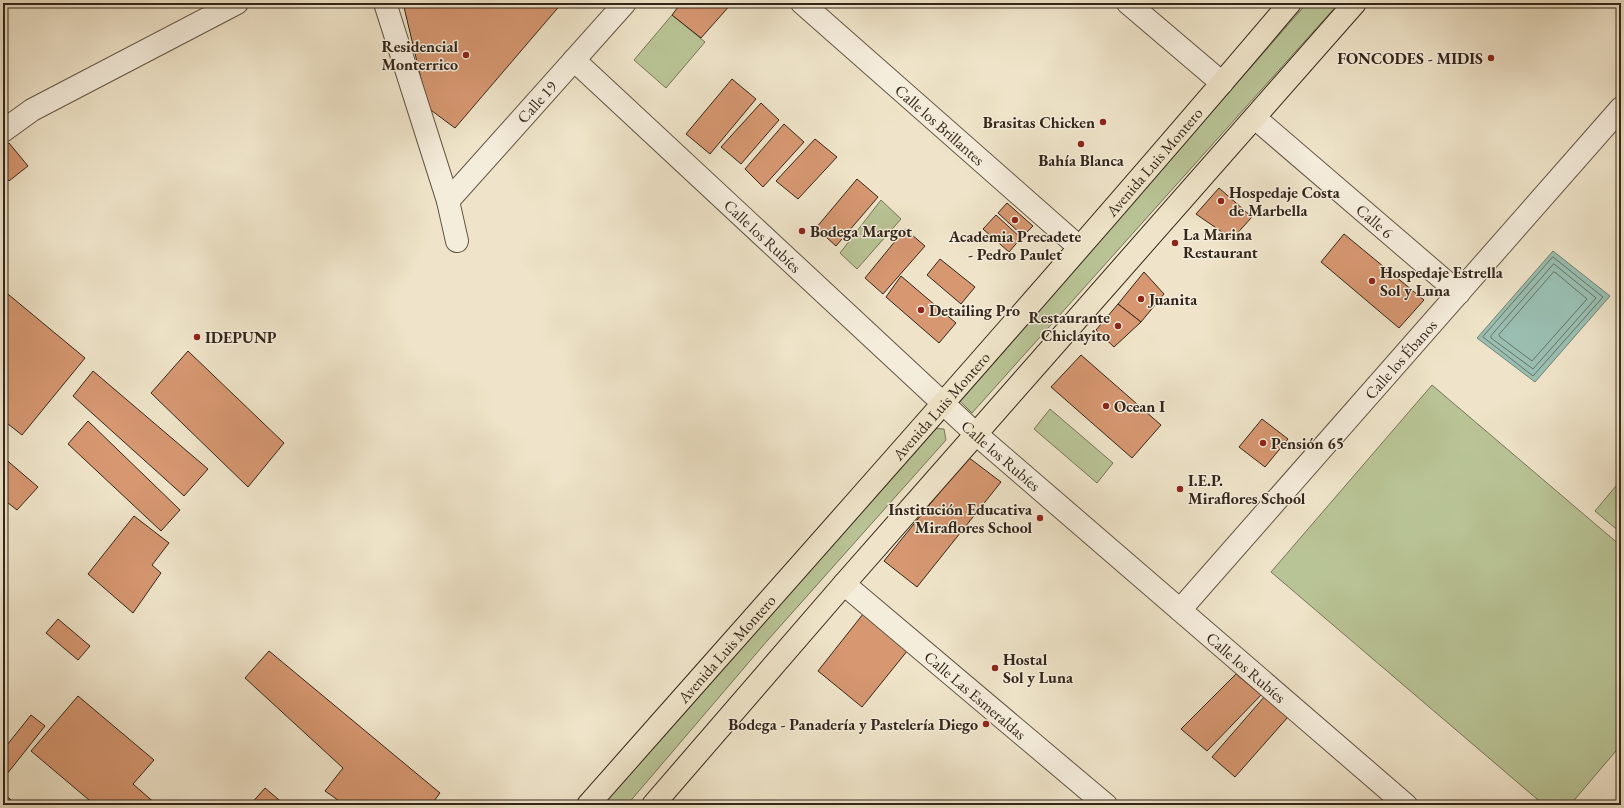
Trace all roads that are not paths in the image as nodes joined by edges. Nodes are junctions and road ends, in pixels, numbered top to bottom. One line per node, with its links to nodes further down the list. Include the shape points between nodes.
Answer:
1 (237, 3): 12 (street, via 32,110)
2 (385, 3): 13 (street)
3 (625, 3): 8 (street, Calle 19)
4 (802, 3): 15 (street, Calle los Brillantes)
5 (1128, 3): 9 (street)
6 (1290, 3): 9 (main road, Avenida Luis Montero)
7 (1355, 3): 11 (main road)
8 (574, 60): 13 (street, Calle 19); 17 (street, Calle los Rubíes)
9 (1222, 83): 15 (main road, Avenida Luis Montero)
10 (1621, 108): 16 (street, Calle los Ébanos)
11 (1255, 118): 16 (street, Calle 6); 18 (main road)
12 (3, 131)
13 (448, 201): 14 (street)
14 (457, 241)
15 (1079, 247): 17 (main road, Avenida Luis Montero)
16 (1459, 293): 20 (street, Calle los Ébanos)
17 (942, 403): 18 (street, Calle los Rubíes); 21 (main road, Avenida Luis Montero)
18 (976, 434): 19 (main road); 20 (street, Calle los Rubíes)
19 (844, 584): 22 (main road); 23 (street, Calle Las Esmeraldas)
20 (1180, 610): 24 (street, Calle los Rubíes)
21 (588, 805)
22 (653, 805)
23 (1106, 805)
24 (1406, 805)

